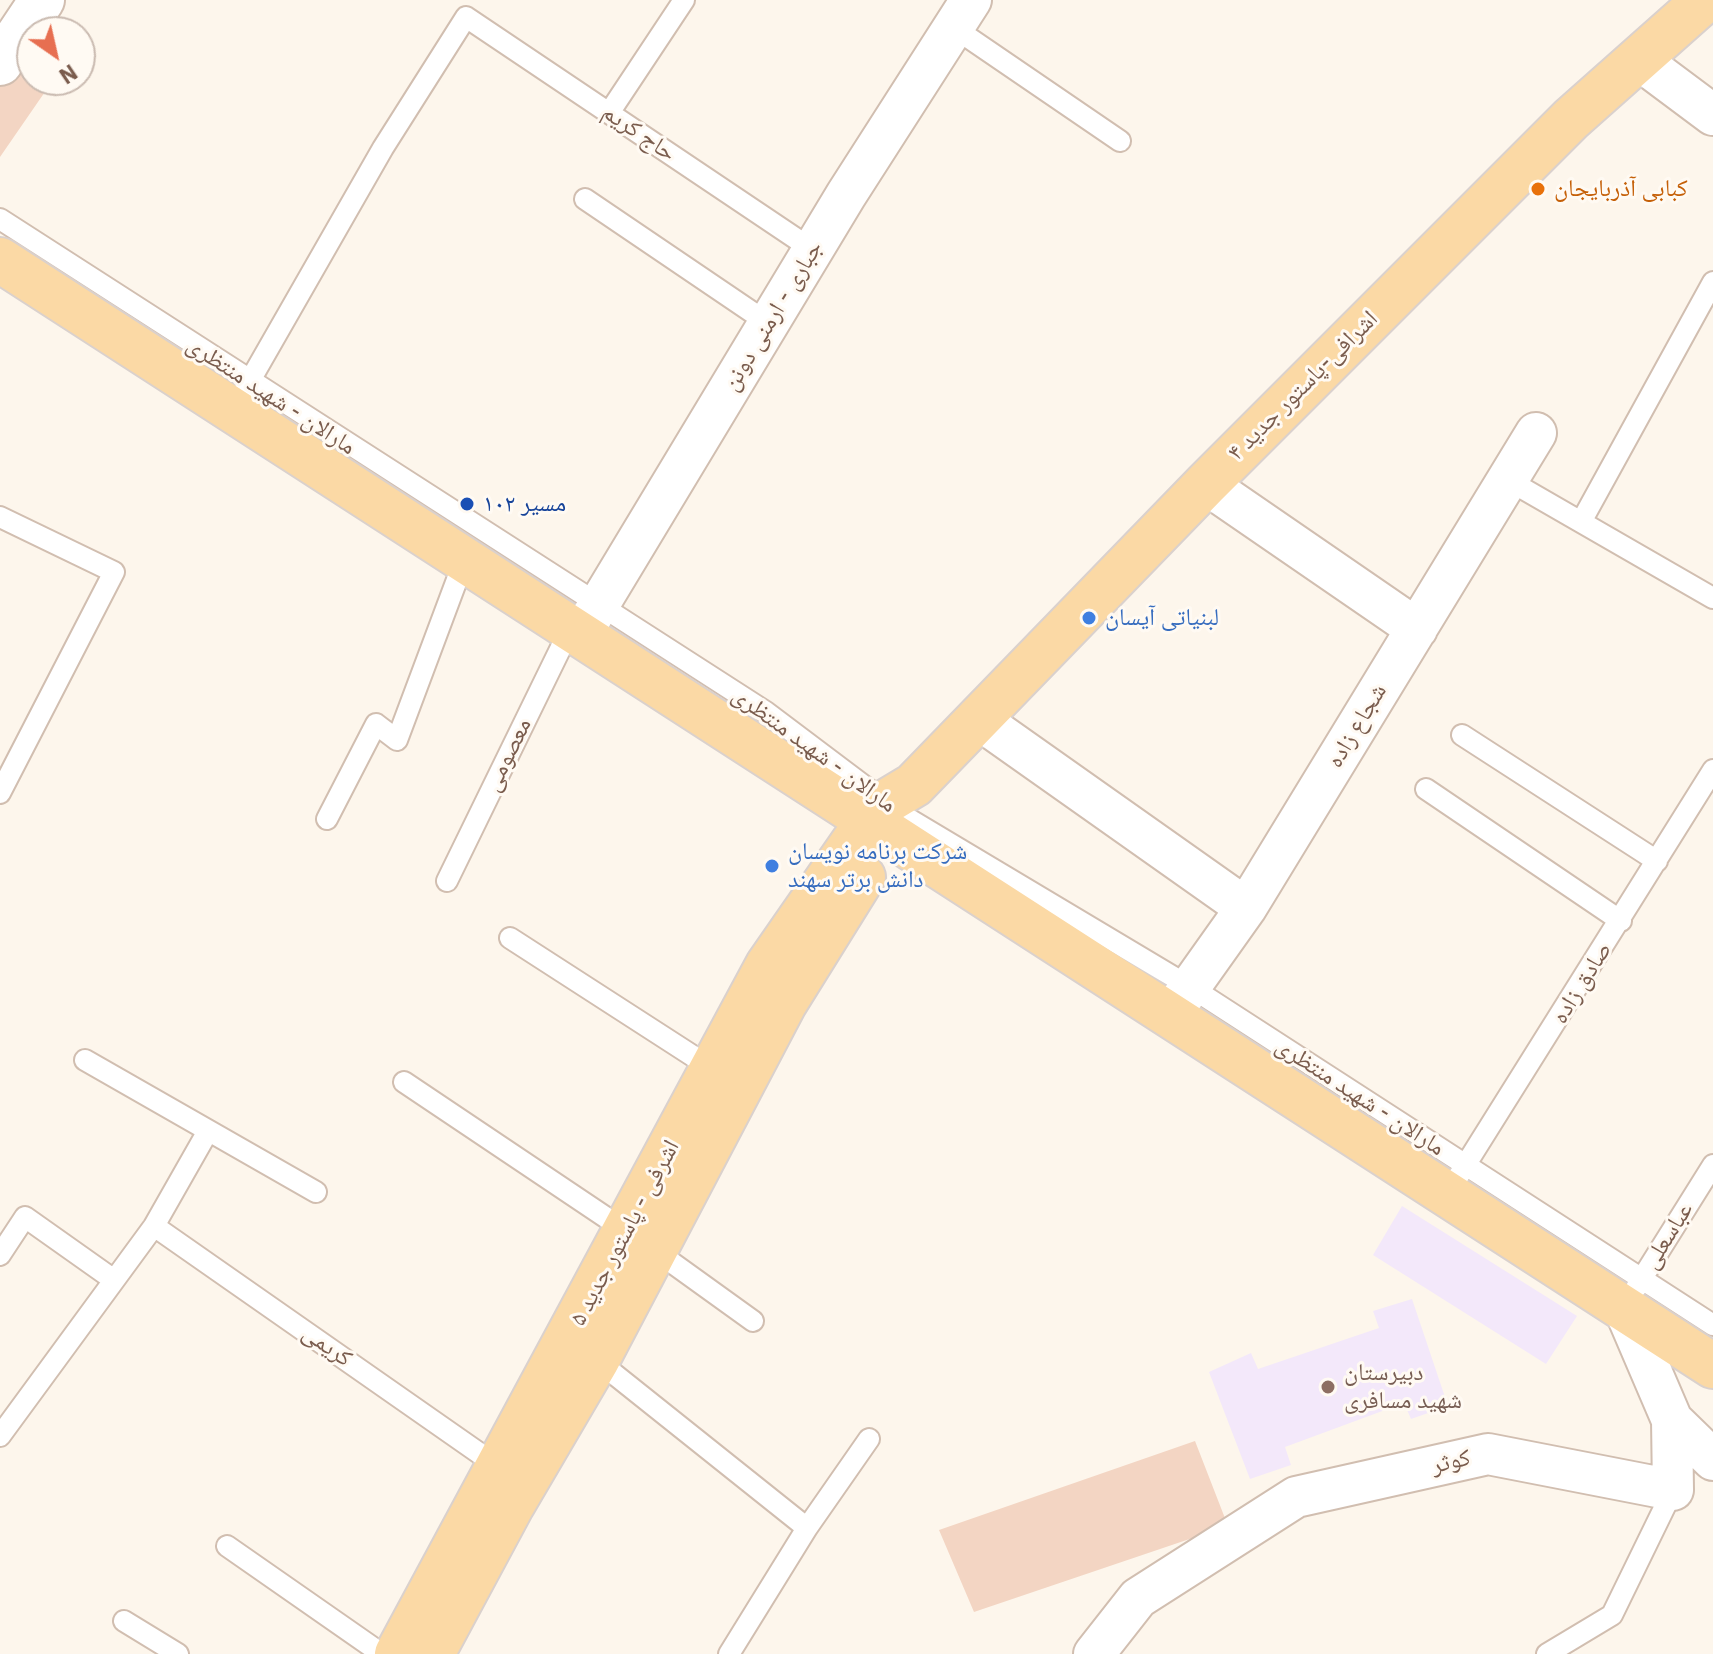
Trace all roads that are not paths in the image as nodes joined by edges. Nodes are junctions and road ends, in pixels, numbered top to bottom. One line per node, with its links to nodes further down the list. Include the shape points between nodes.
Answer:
1 (42, 0): 6 (street)
2 (684, 0): 7 (lane)
3 (1705, 0): 5 (main road, اشرافی-پاستور جدید ۴)
4 (962, 14): 9 (lane); 12 (street, جباری - ارمنی دونن)
5 (1638, 59): 8 (street); 19 (main road, اشرافی-پاستور جدید ۴, via 1571,119)
6 (0, 63)
7 (609, 113): 12 (lane, حاج کریم); 16 (lane, حاج کریم, via 466,17 383,148)
8 (1713, 115)
9 (1120, 141)
10 (585, 199): 15 (lane)
11 (0, 219): 16 (lane, مارالان - شهید منتظری)
12 (813, 250): 15 (street, جباری - ارمنی دونن)
13 (0, 260): 16 (main road, مارالان - شهید منتظری)
14 (1713, 282): 21 (lane)
15 (768, 323): 24 (street, جباری - ارمنی دونن)
16 (240, 396): 22 (main road, مارالان - شهید منتظری); 24 (lane, مارالان - شهید منتظری)
17 (1536, 433): 18 (street, شجاع زاده)
18 (1508, 480): 21 (lane); 25 (street, شجاع زاده)
19 (1206, 484): 25 (street); 26 (main road, اشرافی-پاستور جدید ۴)
20 (0, 517): 30 (lane, via 114,572)
21 (1581, 522): 23 (lane)
22 (464, 561): 24 (main road, مارالان - شهید منتظری); 32 (lane, via 397,740 376,724)
23 (1713, 598)
24 (583, 623): 31 (main road, مارالان - شهید منتظری); 34 (lane, معصومی)
25 (1417, 629): 35 (street, شجاع زاده)
26 (977, 718): 31 (main road, اشرافی-پاستور جدید ۴); 35 (street)
27 (1462, 735): 33 (lane)
28 (1713, 770): 33 (lane, صادق زاده)
29 (1426, 789): 36 (lane)
30 (0, 793)
31 (892, 812): 38 (main road, مارالان - شهید منتظری); 40 (main road, اشرفی - پاستور جدید ۵, via 768,965); 47 (main road, اشرفی - پاستور جدید ۵, via 734,1105)
32 (327, 819)
33 (1657, 861): 36 (lane, صادق زاده)
34 (447, 881)
35 (1246, 908): 38 (street, شجاع زاده)
36 (1621, 921): 44 (lane, صادق زاده)
37 (510, 938): 40 (lane)
38 (1181, 1001): 44 (main road, مارالان - شهید منتظری)
39 (85, 1060): 42 (lane)
40 (713, 1069): 47 (main road, اشرفی - پاستور جدید ۵)
41 (404, 1082): 47 (lane)
42 (208, 1131): 45 (lane); 46 (lane)
43 (1713, 1165): 50 (lane, عباسعلی)
44 (1456, 1179): 50 (main road, مارالان - شهید منتظری)
45 (316, 1192)
46 (154, 1226): 49 (lane); 59 (lane, کریمی)
47 (640, 1239): 51 (lane); 53 (main road, اشرفی - پاستور جدید ۵)
48 (0, 1255): 49 (lane, via 25,1217)
49 (114, 1280): 56 (lane)
50 (1633, 1294): 52 (lane, مارالان - شهید منتظری); 54 (main road, مارالان - شهید منتظری); 55 (street)
51 (753, 1321)
52 (1713, 1325)
53 (584, 1347): 59 (main road, اشرفی - پاستور جدید ۵); 61 (lane); 67 (main road, اشرفی - پاستور جدید ۵, via 512,1505)
54 (1713, 1366)
55 (1672, 1420): 58 (street); 60 (street)
56 (0, 1436)
57 (869, 1439): 61 (lane)
58 (1713, 1460)
59 (499, 1467): 66 (main road, اشرفی - پاستور جدید ۵)
60 (1673, 1490): 69 (street, کوثر, via 1488,1454 1296,1497 1138,1598); 70 (lane, via 1612,1615)
61 (807, 1528): 68 (lane)
62 (227, 1546): 65 (lane)
63 (124, 1621): 64 (lane)
64 (178, 1654)
65 (382, 1654)
66 (397, 1654)
67 (432, 1654)
68 (729, 1654)
69 (1094, 1654)
70 (1547, 1654)

